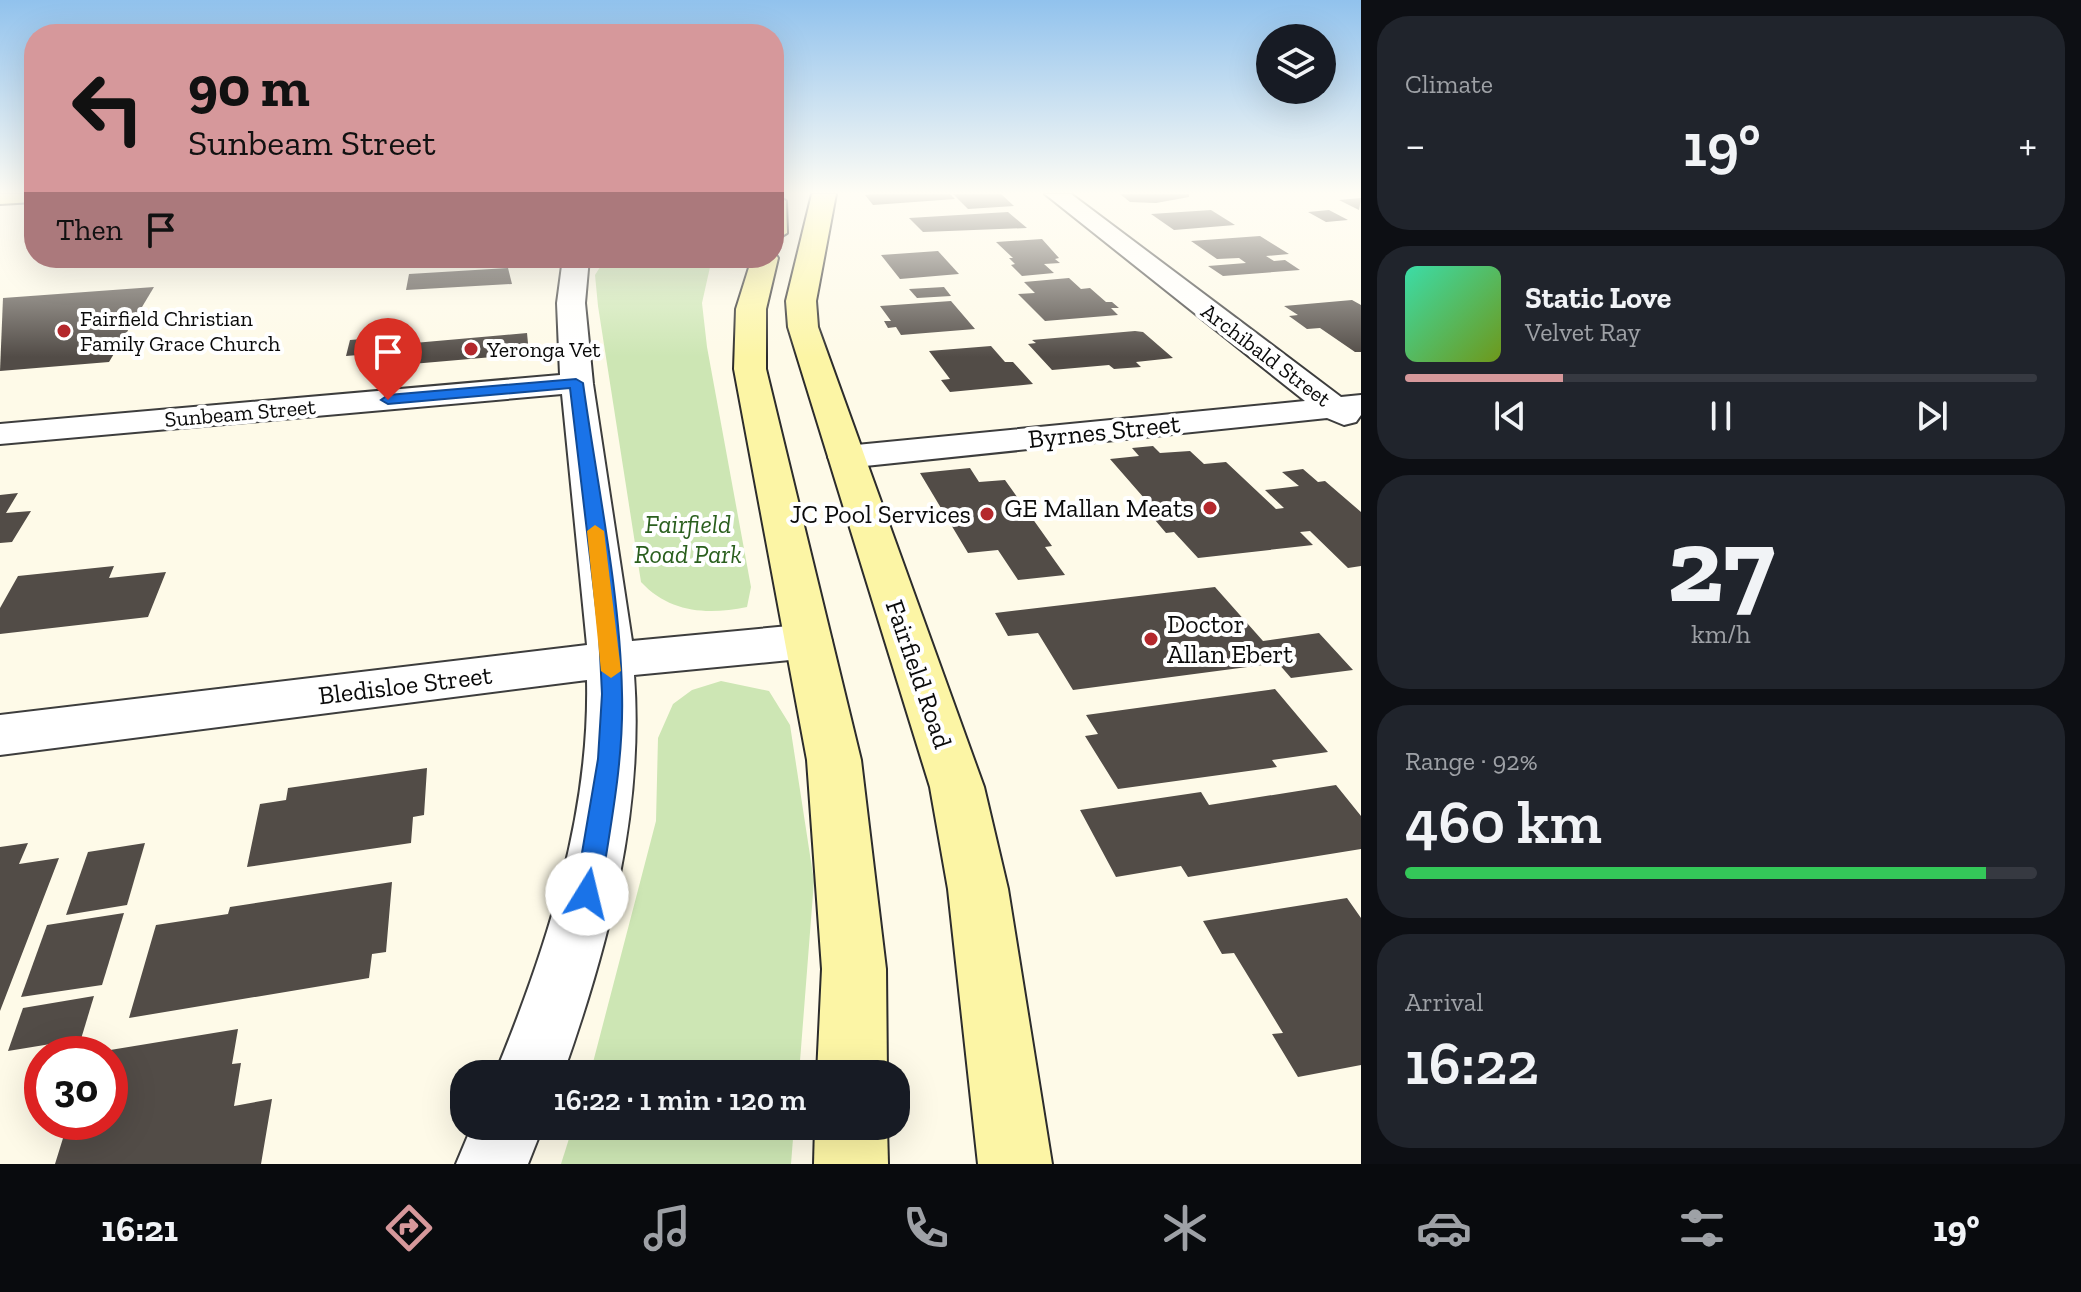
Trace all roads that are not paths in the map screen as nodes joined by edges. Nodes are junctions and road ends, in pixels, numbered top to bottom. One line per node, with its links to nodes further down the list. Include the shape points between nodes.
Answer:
1 (812, 248): 8 (main road, Fairfield Road, via 801,301 803,327)
2 (1129, 248): 6 (street, Archibald Street)
3 (574, 268): 5 (street, via 570,291)
4 (762, 268): 9 (main road, via 751,309 750,369)
5 (576, 383): 7 (street, Sunbeam Street); 10 (street)
6 (1352, 414): 8 (street, Byrnes Street)
7 (0, 434)
8 (846, 457): 18 (main road, Fairfield Road, via 957,787 978,889)
9 (810, 641): 10 (street, Bledisloe Street); 13 (main road, via 834,760 845,865 854,969)
10 (611, 660): 11 (street, Bledisloe Street); 12 (street, via 609,759 587,894 560,995)
11 (0, 735)
12 (534, 1060)
13 (852, 1060)
14 (502, 1140): 16 (street)
15 (851, 1140): 17 (main road)
16 (492, 1164)
17 (851, 1164)
18 (1015, 1164)

